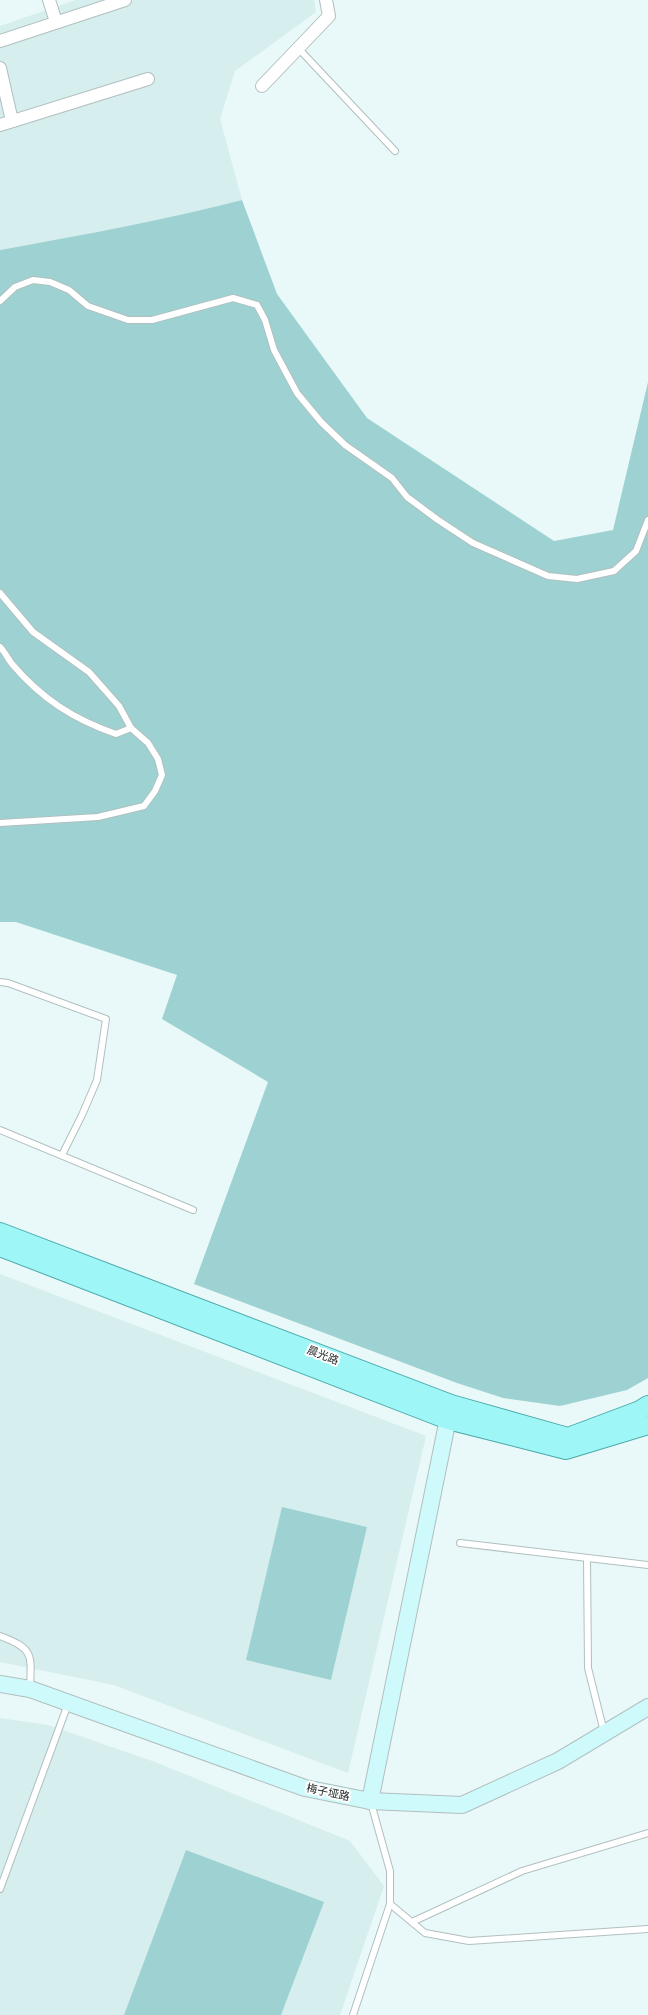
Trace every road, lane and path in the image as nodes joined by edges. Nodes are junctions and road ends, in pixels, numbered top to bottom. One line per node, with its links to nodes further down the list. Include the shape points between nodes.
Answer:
1 (49, 0): 4 (street)
2 (125, 0): 4 (street)
3 (326, 0): 6 (street, via 329,16)
4 (56, 22): 5 (street)
5 (0, 41)
6 (298, 48): 9 (street); 12 (lane)
7 (0, 68): 10 (street)
8 (148, 80): 10 (street)
9 (262, 86)
10 (12, 122): 11 (street)
11 (0, 125)
12 (395, 151)
13 (0, 301): 14 (lane, via 15,287 34,280 50,282 69,290 88,306 128,320 152,320 234,298 257,305 265,320 274,350 297,393 321,422 345,445 392,478 407,497 473,543 548,576 577,579 614,571 636,551)
14 (648, 520)
15 (0, 593): 17 (lane, via 33,632 89,672 119,706)
16 (0, 647): 17 (lane, via 12,664 44,696 80,720 116,734)
17 (131, 728): 18 (lane, via 148,743 158,758 162,775 144,806 98,817)
18 (0, 823)
19 (0, 982): 21 (lane, via 8,982 106,1019 97,1080)
20 (0, 1130): 21 (lane)
21 (62, 1155): 22 (lane)
22 (193, 1210)
23 (0, 1232): 26 (main road, 晨光路)
24 (0, 1247): 26 (main road, 晨光路)
25 (648, 1405): 26 (main road, 晨光路, via 568,1437)
26 (450, 1412): 27 (main road, 晨光路, via 566,1450); 37 (street)
27 (648, 1425)
28 (460, 1543): 29 (lane)
29 (586, 1558): 30 (lane); 36 (lane, via 588,1668)
30 (648, 1565)
31 (0, 1636): 33 (lane, via 23,1647 31,1658)
32 (0, 1684): 33 (street, 梅子垭路)
33 (30, 1689): 34 (street, 梅子垭路)
34 (69, 1703): 37 (street, 梅子垭路, via 305,1788); 39 (lane)
35 (648, 1707): 36 (street, 梅子垭路)
36 (604, 1733): 37 (street, 梅子垭路, via 558,1761 462,1805)
37 (370, 1801): 40 (lane, via 390,1871)
38 (648, 1833): 41 (lane, via 522,1871)
39 (0, 1889)
40 (390, 1904): 41 (lane); 43 (lane)
41 (412, 1922): 42 (lane, via 425,1933 469,1941)
42 (648, 1929)
43 (353, 2015)

